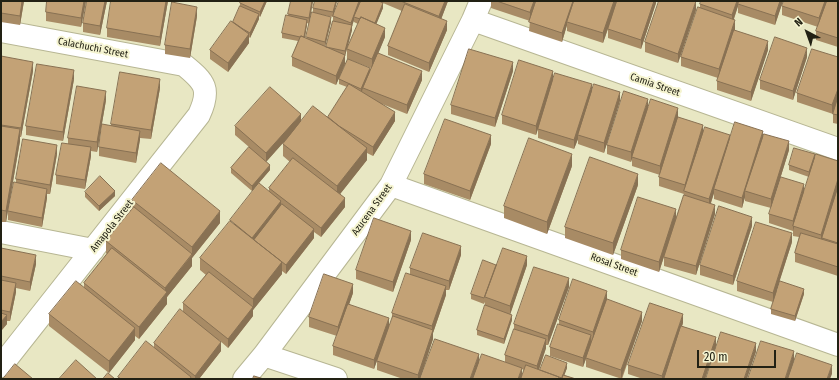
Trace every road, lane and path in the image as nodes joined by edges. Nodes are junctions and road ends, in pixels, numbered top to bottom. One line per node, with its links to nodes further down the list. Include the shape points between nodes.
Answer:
1 (477, 11): 4 (street, Camia Street); 5 (street, Azucena Street)
2 (1, 30): 3 (street, Calachuchi Street)
3 (184, 65): 7 (street, Amapola Street, via 205,87 205,101 199,115)
4 (838, 149)
5 (391, 185): 8 (street, Rosal Street); 9 (street, Azucena Street)
6 (1, 232): 7 (street)
7 (93, 250): 10 (street, Amapola Street)
8 (838, 345)
9 (264, 355): 11 (street, Azucena Street); 12 (street)
10 (1, 366)
11 (244, 379)
12 (336, 379)

